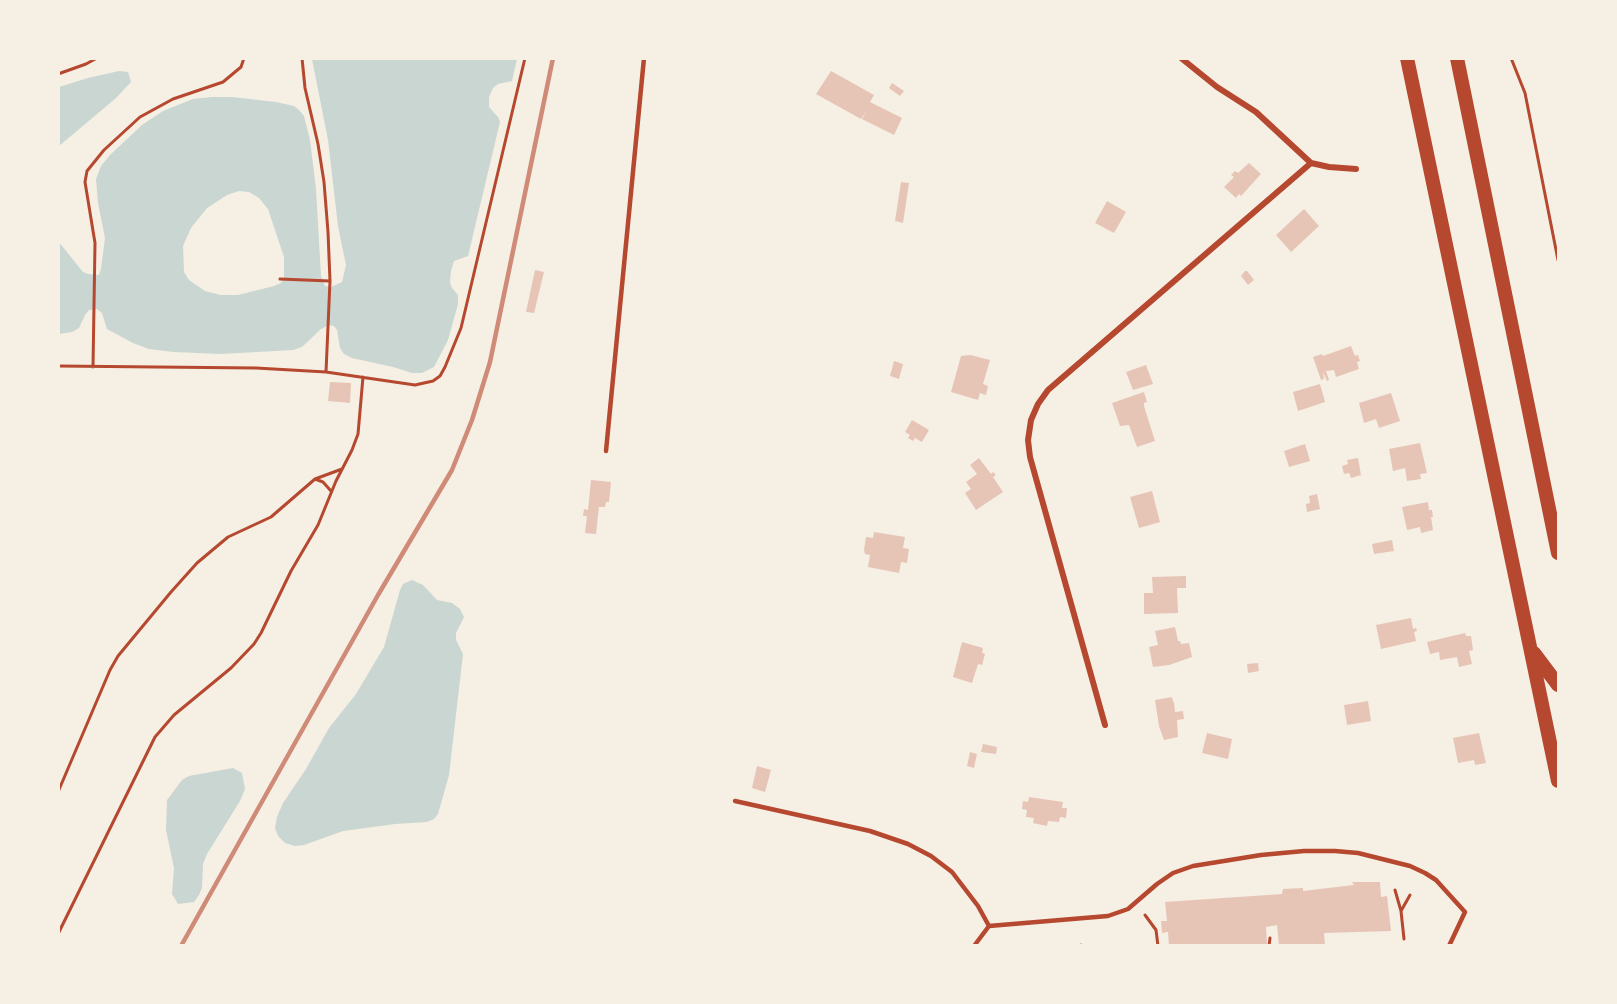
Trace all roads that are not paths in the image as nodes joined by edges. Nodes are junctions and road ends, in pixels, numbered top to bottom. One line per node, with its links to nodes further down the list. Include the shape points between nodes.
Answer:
1 (644, 58): 7 (lane)
2 (1182, 58): 5 (street, via 1256,112)
3 (1407, 58): 9 (main road)
4 (1457, 58): 8 (main road)
5 (1311, 163): 6 (street); 11 (street, via 1048,390 1031,420 1030,458)
6 (1356, 170)
7 (606, 451)
8 (1558, 553)
9 (1531, 649): 10 (main road); 12 (main road)
10 (1558, 686)
11 (1105, 725)
12 (1558, 781)
13 (735, 801): 14 (lane, via 870,831 908,844 952,872)
14 (989, 926): 15 (lane); 16 (lane, via 1108,916 1128,909 1173,873 1217,861 1304,851 1358,853 1410,866 1436,880 1466,912)
15 (974, 945)
16 (1449, 945)

